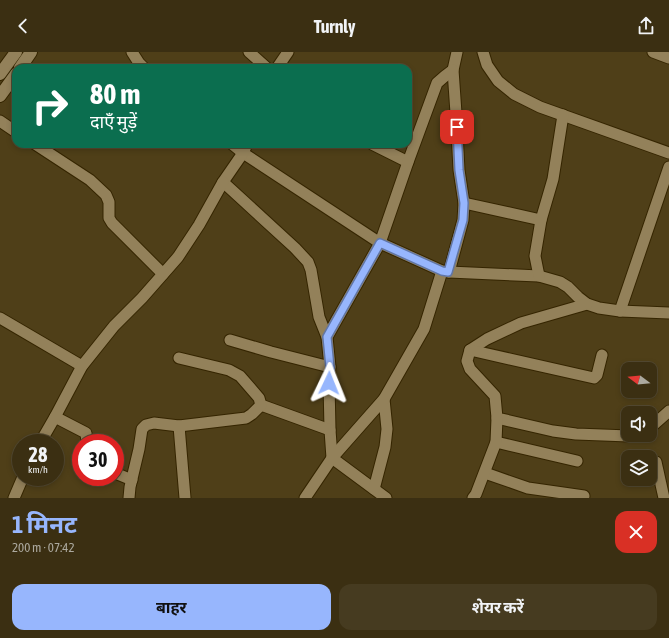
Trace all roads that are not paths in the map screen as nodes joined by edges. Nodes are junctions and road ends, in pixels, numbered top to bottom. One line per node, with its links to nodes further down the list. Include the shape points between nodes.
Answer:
1 (16, 52): 13 (main road)
2 (31, 52): 8 (main road)
3 (132, 52): 9 (street)
4 (249, 52): 10 (street)
5 (288, 52): 11 (street)
6 (457, 52): 12 (street)
7 (483, 52): 16 (street, via 487,65 498,81 514,94)
8 (23, 64)
9 (140, 64)
10 (262, 64)
11 (280, 64)
12 (453, 70): 23 (street, via 437,83); 26 (street, via 459,170)
13 (0, 74)
14 (12, 80): 15 (main road)
15 (0, 96)
16 (563, 115): 22 (street); 27 (street, via 553,178)
17 (0, 121): 18 (street)
18 (12, 129)
19 (41, 148): 30 (street, via 90,180 106,195 112,224)
20 (380, 148): 23 (street)
21 (245, 149): 25 (street); 28 (street)
22 (669, 153)
23 (408, 162): 28 (street)
24 (669, 167): 33 (street)
25 (223, 182): 30 (street, via 199,225 178,257); 36 (street, via 308,262 319,317)
26 (464, 203): 27 (street); 29 (street, via 463,220)
27 (540, 220): 31 (street, via 535,256)
28 (380, 243): 29 (street); 36 (street)
29 (445, 272): 31 (street); 43 (street, via 424,328)
30 (163, 274): 41 (street, via 114,326)
31 (539, 276): 32 (street, via 560,282)
32 (587, 304): 33 (street); 38 (street, via 522,323)
33 (620, 311): 34 (street)
34 (669, 314)
35 (0, 318): 41 (street)
36 (327, 337): 42 (street)
37 (230, 340): 42 (street)
38 (470, 350): 39 (street, via 594,378); 47 (street, via 467,361 470,369 495,396)
39 (602, 355)
40 (179, 358): 44 (street, via 229,370 240,376 259,398)
41 (82, 366): 46 (street)
42 (330, 367): 50 (street)
43 (384, 399): 55 (street); 62 (street, via 387,428 385,448)
44 (261, 405): 49 (street, via 246,418); 50 (street)
45 (669, 411): 48 (street)
46 (56, 417): 51 (street); 52 (street)
47 (497, 418): 53 (street, via 553,431); 54 (street)
48 (657, 422)
49 (179, 426): 60 (street, via 154,422 142,429); 66 (street)
50 (330, 430): 55 (street)
51 (46, 434)
52 (86, 434)
53 (621, 436)
54 (496, 442): 56 (street); 58 (street)
55 (332, 458): 62 (street); 67 (street)
56 (577, 461)
57 (657, 466): 70 (street)
58 (485, 473): 63 (street, via 528,488); 69 (street)
59 (124, 477): 60 (street)
60 (132, 480): 65 (street)
61 (19, 486): 64 (street)
62 (374, 489): 68 (street)
63 (584, 496)
64 (14, 498)
65 (129, 498)
66 (185, 498)
67 (305, 498)
68 (386, 498)
69 (473, 498)
70 (664, 498)

